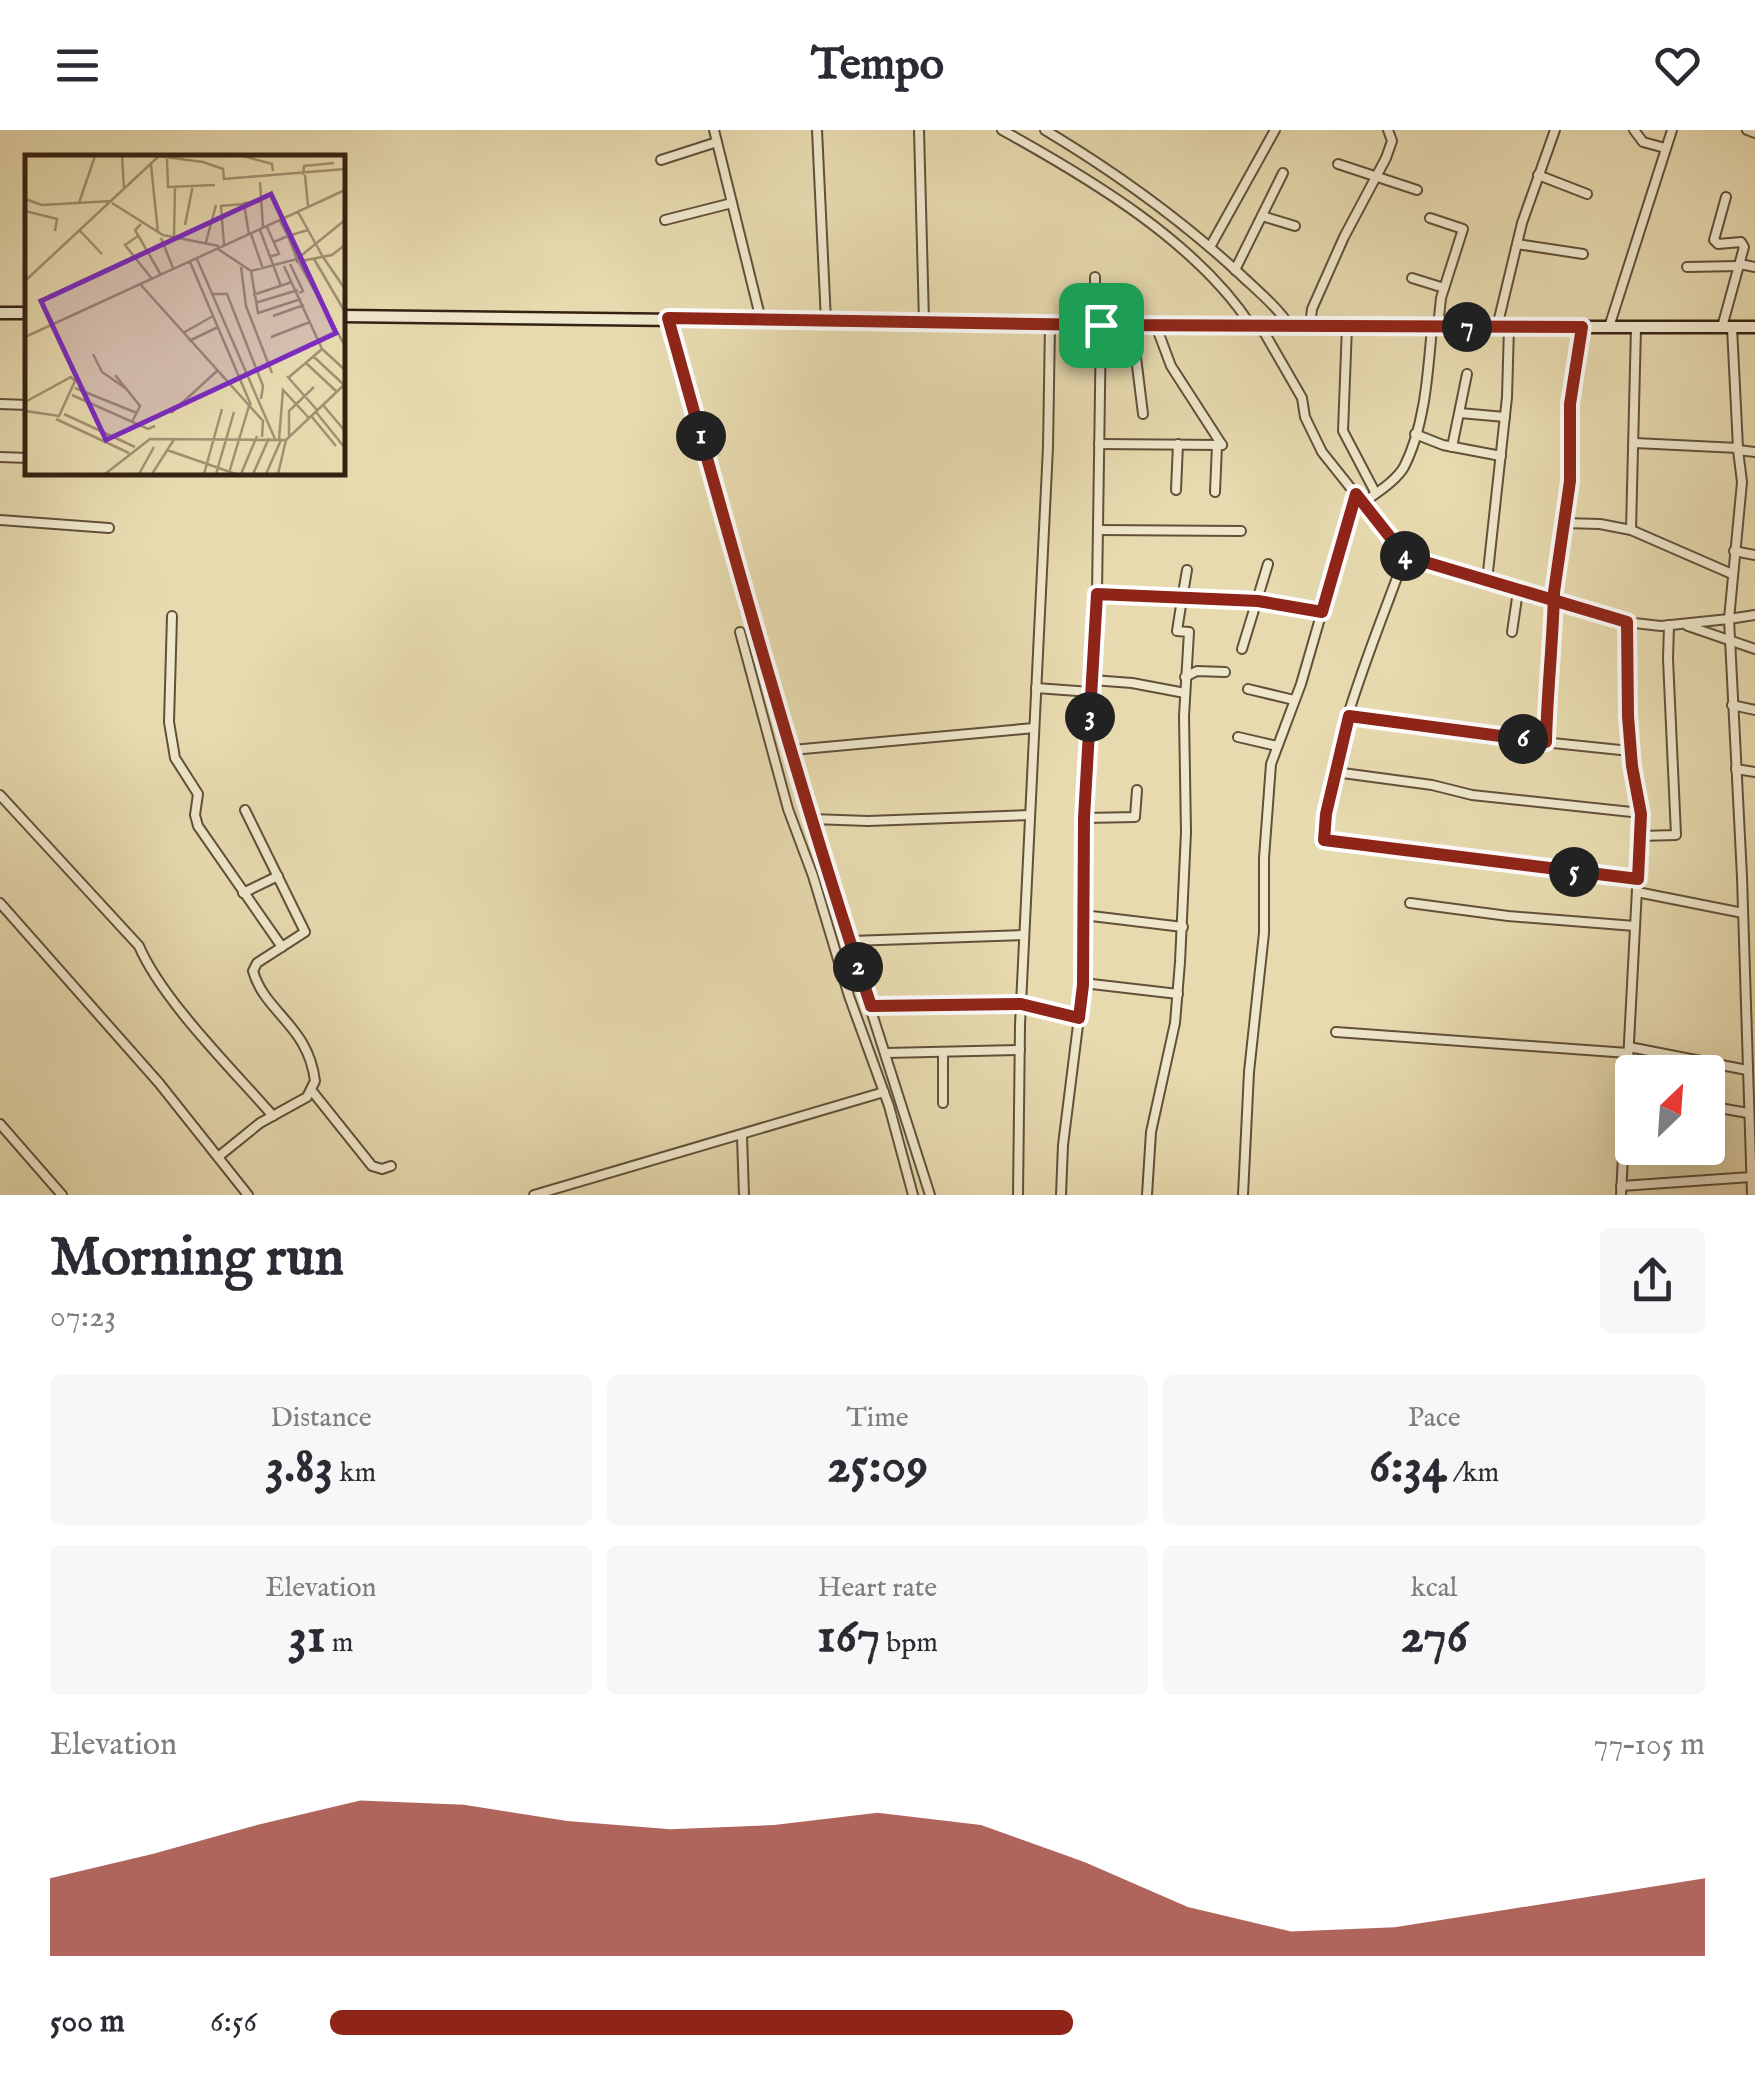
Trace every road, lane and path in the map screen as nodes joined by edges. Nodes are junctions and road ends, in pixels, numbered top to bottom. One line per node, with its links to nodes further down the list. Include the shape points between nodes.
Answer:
1 (714, 130): 13 (street)
2 (817, 130): 41 (street)
3 (920, 130): 42 (street)
4 (1002, 130): 51 (street, via 1103,186 1171,241)
5 (1044, 130): 29 (street, via 1109,168)
6 (1275, 130): 29 (street)
7 (1388, 130): 19 (street, via 1392,141)
8 (1555, 130): 18 (street)
9 (1634, 130): 14 (street, via 1643,142)
10 (1672, 130): 14 (street)
11 (1747, 130): 12 (street)
12 (1755, 133)
13 (717, 142): 15 (street); 23 (street)
14 (1665, 148): 54 (street)
15 (661, 160)
16 (1338, 164): 19 (street)
17 (1283, 174): 24 (street)
18 (1538, 175): 21 (street); 28 (street)
19 (1376, 177): 20 (street); 48 (street, via 1312,309)
20 (1416, 190)
21 (1587, 194)
22 (1726, 198): 31 (street, via 1714,240 1744,243)
23 (732, 203): 26 (street); 40 (street)
24 (1262, 216): 27 (street); 34 (street)
25 (1430, 218): 37 (street, via 1462,229)
26 (665, 220)
27 (1294, 226)
28 (1517, 244): 30 (street); 52 (street)
29 (1210, 246): 34 (street)
30 (1583, 254)
31 (1739, 265): 32 (street); 33 (street); 56 (street)
32 (1686, 267)
33 (1755, 268)
34 (1235, 270): 47 (street)
35 (1096, 277): 44 (street)
36 (1412, 278): 37 (street)
37 (1444, 288): 50 (street)
38 (345, 316): 39 (main road)
39 (668, 318): 40 (main road); 124 (street)
40 (760, 320): 41 (main road)
41 (826, 321): 42 (main road)
42 (924, 322): 43 (main road)
43 (1050, 324): 44 (main road); 112 (street)
44 (1098, 325): 45 (main road); 66 (street)
45 (1132, 325): 46 (main road); 62 (street)
46 (1156, 326): 51 (main road); 68 (street, via 1171,366 1222,445)
47 (1290, 326): 48 (main road); 51 (main road)
48 (1310, 326): 49 (main road)
49 (1347, 326): 50 (main road); 78 (street, via 1342,422)
50 (1435, 326): 52 (main road); 64 (street)
51 (1257, 327): 77 (street, via 1302,398 1318,445)
52 (1503, 327): 53 (main road); 63 (street)
53 (1582, 327): 54 (main road); 80 (street)
54 (1609, 327): 55 (main road)
55 (1636, 327): 56 (main road); 65 (street)
56 (1727, 327): 57 (main road); 70 (street)
57 (1755, 327)
58 (1468, 374): 61 (street)
59 (0, 404): 60 (street)
60 (25, 405)
61 (1460, 413): 63 (street); 69 (street)
62 (1143, 414)
63 (1505, 417): 72 (street)
64 (1414, 434): 69 (street); 78 (street, via 1403,469)
65 (1635, 443): 70 (street); 83 (street)
66 (1099, 444): 67 (street); 82 (street)
67 (1178, 444): 68 (street); 75 (street)
68 (1217, 444): 76 (street)
69 (1452, 447): 72 (street)
70 (1738, 449): 71 (street); 85 (street, via 1742,482)
71 (1755, 452)
72 (1500, 456): 91 (street)
73 (0, 457): 74 (street)
74 (25, 458)
75 (1176, 490)
76 (1215, 492)
77 (1356, 494): 78 (street); 97 (street)
78 (1369, 498): 87 (street)
79 (0, 520): 81 (street)
80 (1562, 523): 83 (street); 96 (street)
81 (108, 528)
82 (1098, 530): 84 (street); 93 (street)
83 (1630, 530): 90 (street)
84 (1241, 531)
85 (1734, 551): 86 (street); 90 (street)
86 (1755, 555)
87 (1405, 556): 91 (street); 119 (street)
88 (1268, 564): 95 (street)
89 (1188, 570): 94 (street)
90 (1732, 574): 100 (street)
91 (1486, 581): 92 (street)
92 (1518, 590): 96 (street); 105 (street)
93 (1097, 594): 94 (street); 111 (street)
94 (1182, 597): 95 (street); 110 (street, via 1177,631 1189,632)
95 (1258, 601): 97 (street); 108 (street)
96 (1554, 602): 101 (street); 122 (street)
97 (1322, 612): 116 (street)
98 (1755, 615): 100 (street)
99 (172, 616): 142 (street, via 168,698 174,752 198,794 198,826)
100 (1729, 619): 102 (street); 106 (street)
101 (1627, 622): 103 (street); 125 (street)
102 (1684, 624): 103 (street); 106 (street)
103 (1670, 625): 136 (street, via 1676,835)
104 (740, 632): 168 (street, via 788,809)
105 (1512, 632)
106 (1730, 641): 107 (street); 117 (street)
107 (1755, 648)
108 (1242, 649)
109 (1225, 672): 110 (street)
110 (1186, 677): 115 (street)
111 (1092, 680): 114 (street); 115 (street)
112 (1036, 688): 114 (street); 120 (street)
113 (1248, 688): 116 (street)
114 (1091, 692): 134 (street)
115 (1185, 693): 149 (street)
116 (1294, 700): 123 (street)
117 (1732, 705): 118 (street); 126 (street)
118 (1755, 710)
119 (1349, 716): 122 (street); 127 (street)
120 (1034, 728): 124 (street); 133 (street)
121 (1238, 737): 123 (street)
122 (1546, 742): 125 (street)
123 (1276, 746): 189 (street, via 1267,789 1264,932)
124 (792, 750): 135 (street)
125 (1630, 751): 132 (street)
126 (1736, 769): 128 (street); 137 (street)
127 (1335, 772): 132 (street); 140 (street, via 1324,840)
128 (1755, 772)
129 (1138, 790): 134 (street, via 1135,817)
130 (0, 795): 172 (street, via 139,946 190,1020)
131 (245, 810): 139 (street)
132 (1641, 814): 136 (street)
133 (1030, 815): 135 (street); 150 (street)
134 (1084, 818): 145 (street)
135 (812, 819): 151 (street)
136 (1640, 836): 140 (street)
137 (1742, 872): 138 (street); 146 (street)
138 (1755, 875)
139 (278, 876): 142 (street); 152 (street, via 305,932)
140 (1638, 879): 141 (street)
141 (1637, 892): 146 (street); 148 (street)
142 (243, 893): 152 (street)
143 (0, 903): 175 (street)
144 (1410, 903): 148 (street)
145 (1083, 915): 149 (street); 154 (street)
146 (1744, 916): 147 (street); 153 (street)
147 (1755, 920)
148 (1635, 926): 161 (street)
149 (1183, 927): 155 (street)
150 (1024, 936): 151 (street); 156 (street)
151 (851, 941): 157 (street)
152 (282, 946): 167 (street, via 253,971 307,1050)
153 (1750, 964): 165 (street)
154 (1083, 983): 155 (street); 158 (street)
155 (1178, 994): 188 (street)
156 (1021, 1005): 157 (street); 158 (street); 160 (street)
157 (871, 1006): 163 (street)
158 (1079, 1018): 187 (street)
159 (1336, 1032): 161 (street)
160 (1020, 1050): 162 (street); 186 (street)
161 (1628, 1050): 164 (street); 165 (street)
162 (943, 1052): 163 (street); 169 (street)
163 (886, 1053): 166 (street)
164 (1628, 1055)
165 (1747, 1070): 171 (street)
166 (898, 1087): 168 (street); 185 (street)
167 (312, 1091): 172 (street); 177 (street, via 372,1166)
168 (884, 1092): 174 (street); 184 (street)
169 (943, 1103)
170 (1725, 1109): 171 (street)
171 (1748, 1114): 178 (street)
172 (273, 1116): 175 (street)
173 (0, 1124): 180 (street)
174 (742, 1136): 182 (street); 183 (street)
175 (218, 1158): 181 (street)
176 (1623, 1165): 179 (street)
177 (391, 1166)
178 (1752, 1171): 179 (street); 190 (street)
179 (1621, 1190)
180 (62, 1195)
181 (248, 1195)
182 (534, 1195)
183 (744, 1195)
184 (912, 1195)
185 (930, 1195)
186 (1018, 1195)
187 (1061, 1195)
188 (1147, 1195)
189 (1243, 1195)
190 (1752, 1195)

